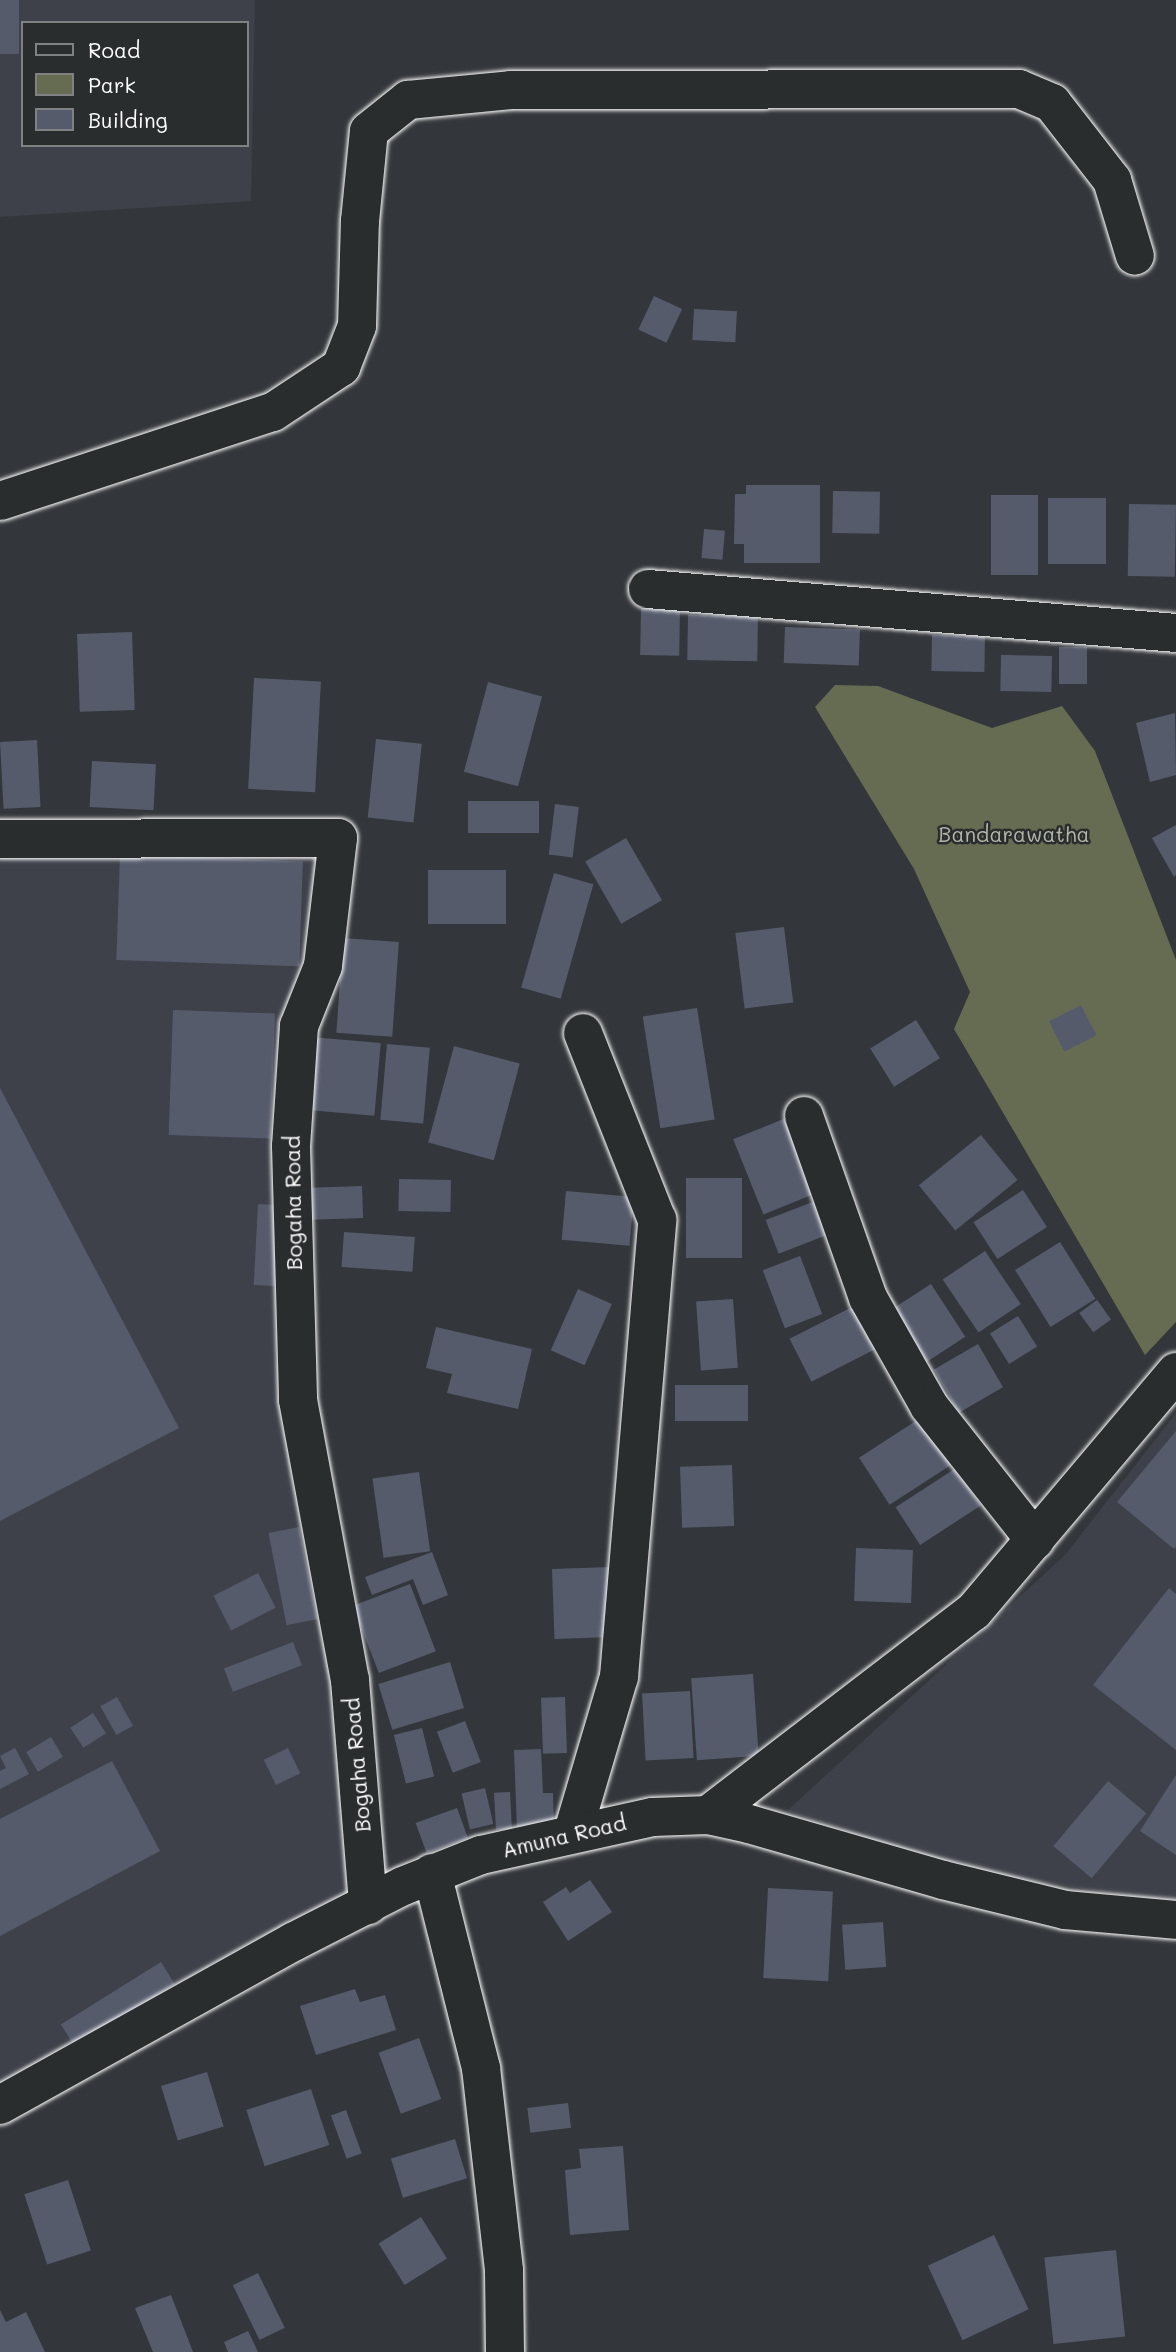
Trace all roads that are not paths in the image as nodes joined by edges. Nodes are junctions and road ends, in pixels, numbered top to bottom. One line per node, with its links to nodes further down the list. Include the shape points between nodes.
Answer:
1 (1136, 256): 2 (street, via 1112,180 1052,103 1019,89 511,90 408,100 369,131 359,221 357,326 341,367 273,412)
2 (0, 501)
3 (648, 589): 4 (street)
4 (1176, 633)
5 (0, 839): 13 (street, Bogaha Road, via 338,838 323,965 299,1026 290,1146 298,1401 350,1680)
6 (583, 1033): 11 (street, via 657,1220 619,1677)
7 (804, 1116): 9 (street, via 868,1298 929,1406)
8 (1176, 1372): 9 (street)
9 (1035, 1540): 10 (street, via 974,1611)
10 (708, 1815): 11 (street, Amuna Road, via 653,1817); 14 (street, Amuna Road, via 1065,1910)
11 (573, 1832): 12 (street, Amuna Road, via 481,1855)
12 (432, 1873): 13 (street, Amuna Road); 16 (street, via 481,2068 504,2271)
13 (368, 1905): 15 (street, Amuna Road)
14 (1176, 1920)
15 (0, 2105)
16 (505, 2352)

